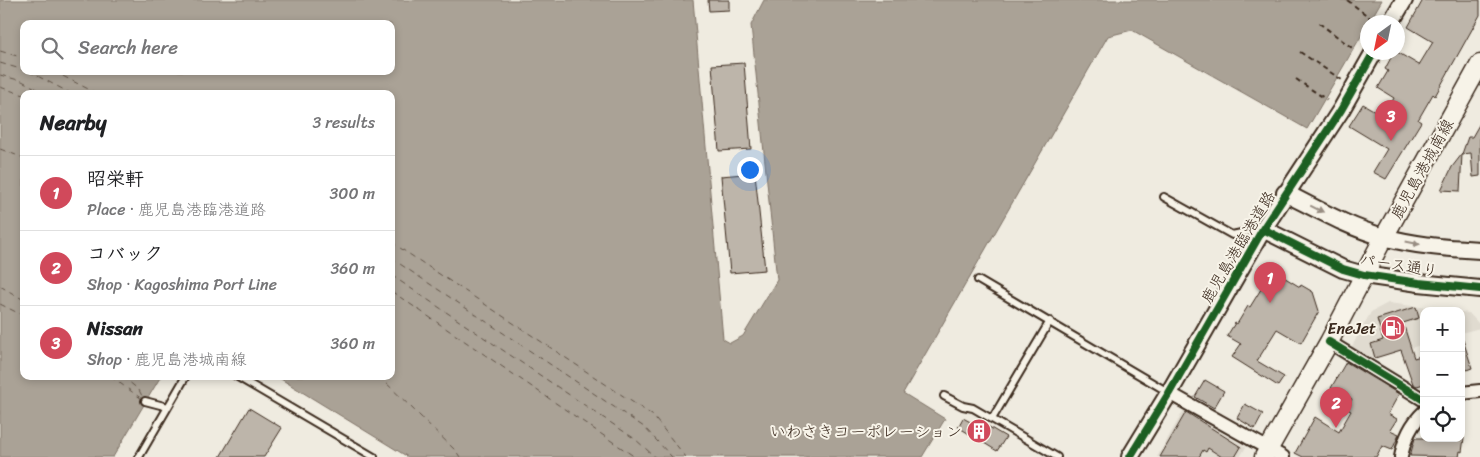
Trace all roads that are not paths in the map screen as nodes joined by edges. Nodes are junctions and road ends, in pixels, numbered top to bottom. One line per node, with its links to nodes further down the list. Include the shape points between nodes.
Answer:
1 (1404, 0): 2 (street)
2 (1395, 15)
3 (1369, 60): 5 (street, 鹿児島港臨港道路)
4 (1480, 64): 8 (main road, 鹿児島港城南線)
5 (1286, 193): 7 (street, 鹿児島港臨港道路); 8 (street, パース通り, one-way to 8, via 1349,225)
6 (1164, 197): 7 (lane, via 1232,235)
7 (1264, 229): 10 (street, パース通り, via 1343,269); 19 (street, 鹿児島港臨港道路)
8 (1384, 237): 9 (street, パース通り, one-way to 9, via 1432,247); 10 (main road, 鹿児島港城南線)
9 (1480, 250)
10 (1364, 275): 12 (street, パース通り); 14 (main road, 鹿児島港城南線)
11 (978, 280): 13 (lane)
12 (1480, 289)
13 (1050, 321): 19 (lane); 25 (lane)
14 (1329, 342): 21 (street); 26 (main road, 鹿児島港城南線)
15 (184, 380): 23 (lane)
16 (243, 380): 29 (lane)
17 (1480, 390): 18 (street)
18 (1465, 392)
19 (1169, 393): 26 (street); 30 (street, 鹿児島港臨港道路)
20 (944, 396): 25 (lane)
21 (1420, 398)
22 (145, 401): 23 (lane)
23 (168, 407): 28 (lane)
24 (1420, 417): 31 (street, via 1404,442)
25 (992, 419): 27 (lane)
26 (1272, 454)
27 (1055, 456)
28 (139, 457)
29 (374, 457)
30 (1130, 457)
31 (1401, 457)

